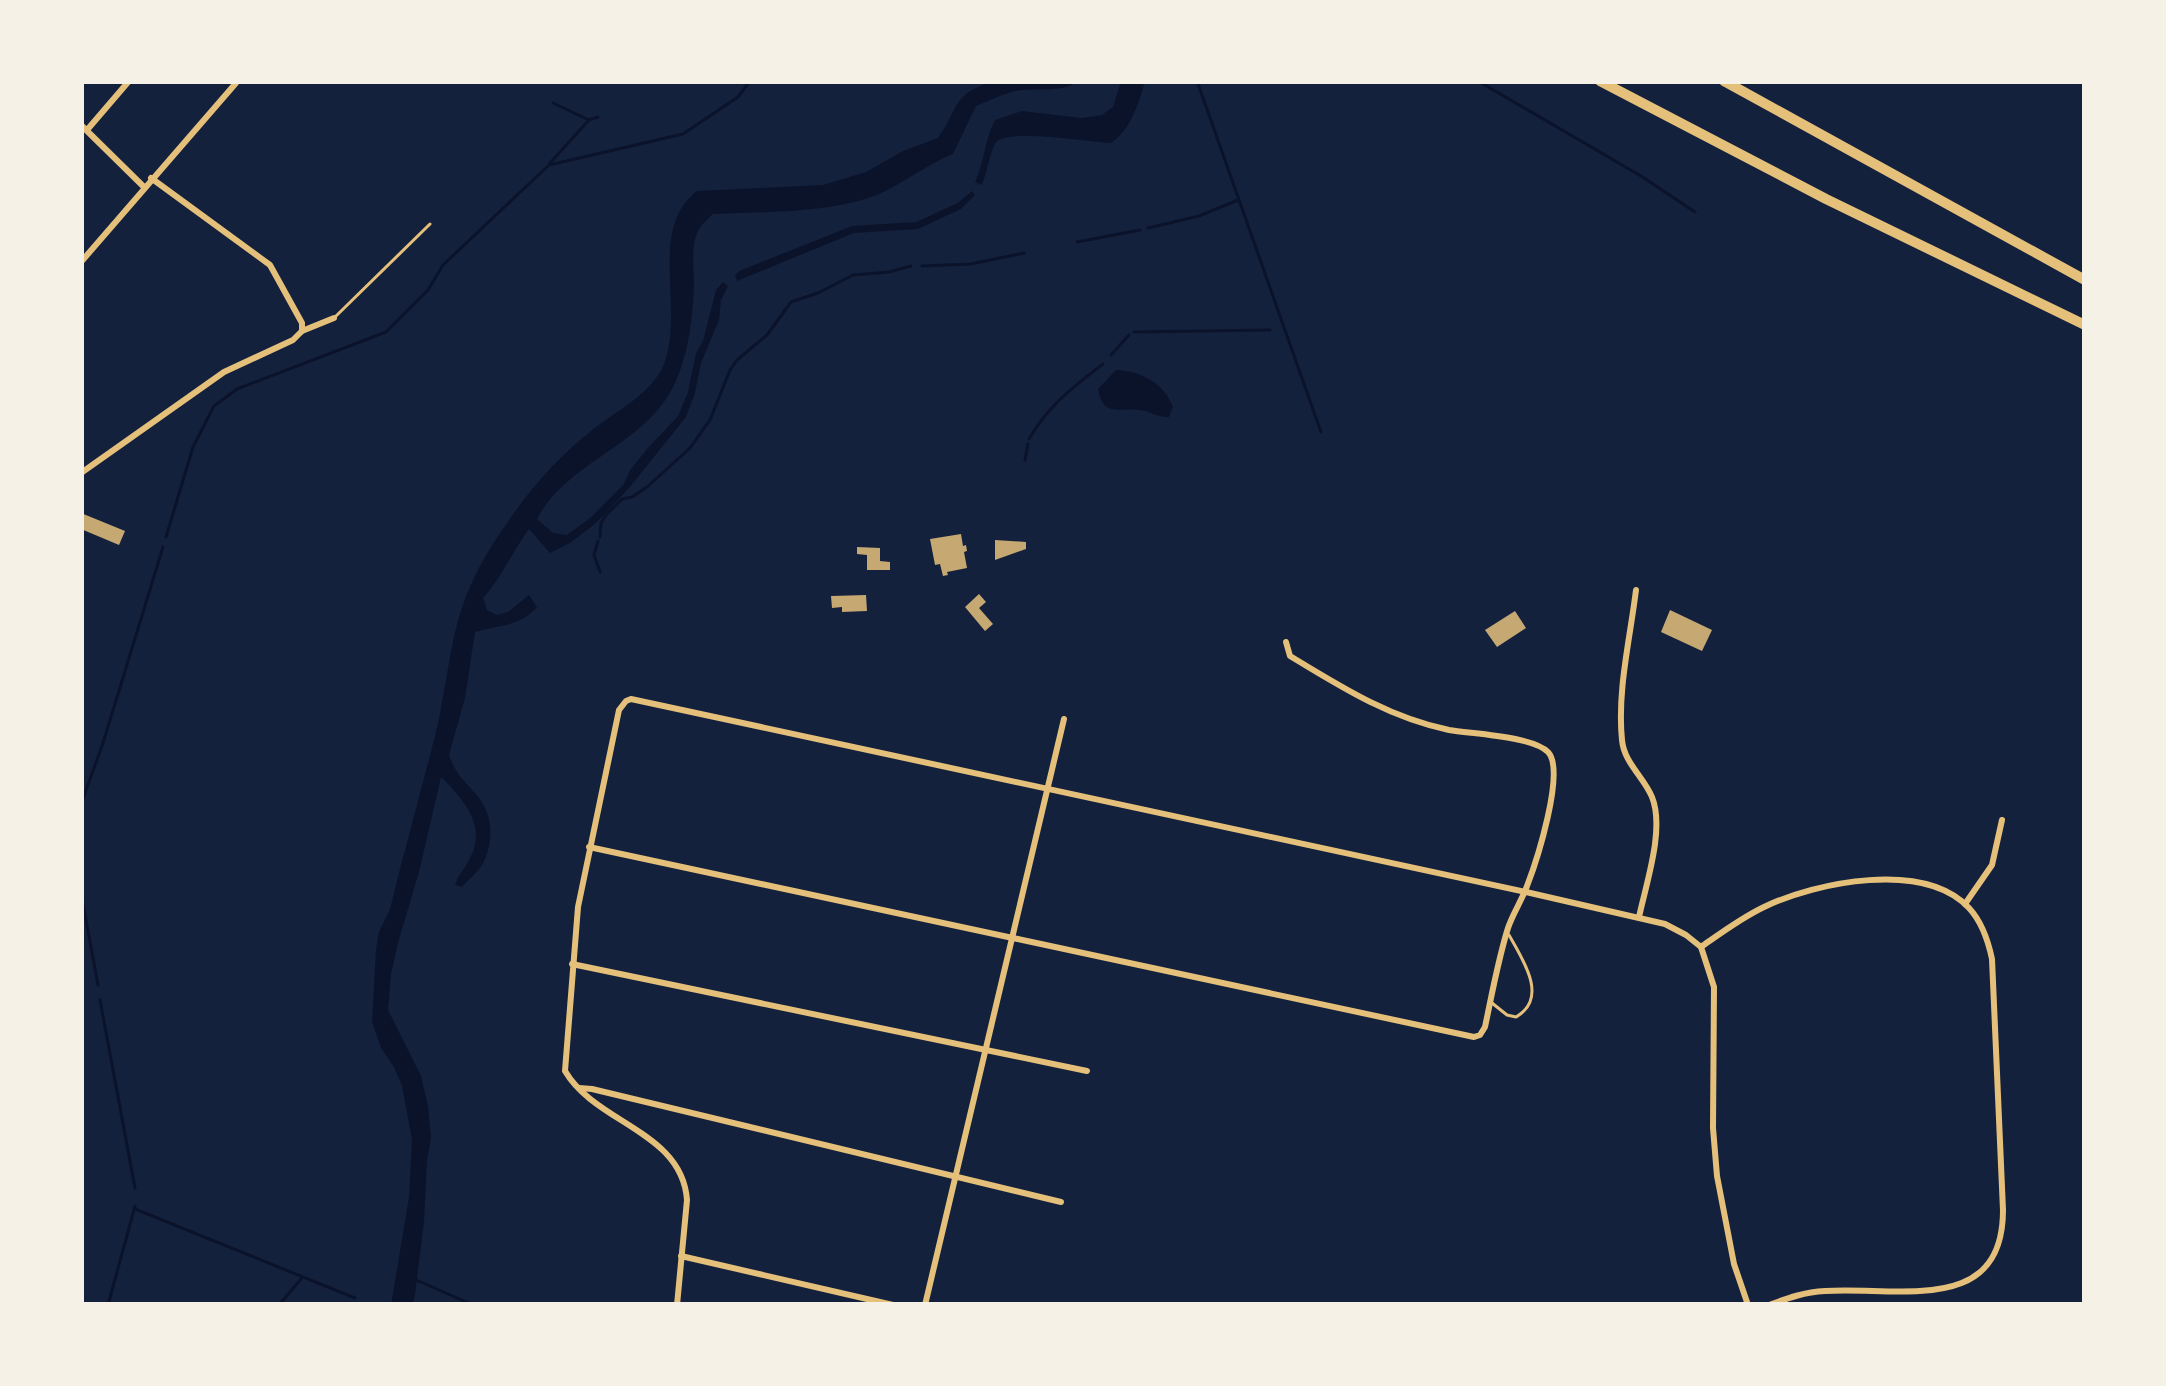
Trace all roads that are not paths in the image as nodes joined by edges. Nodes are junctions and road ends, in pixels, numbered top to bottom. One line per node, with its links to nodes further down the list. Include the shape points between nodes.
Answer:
1 (129, 81): 5 (street)
2 (1600, 81): 12 (highway)
3 (1724, 81): 10 (highway)
4 (236, 82): 6 (street)
5 (84, 127): 7 (street)
6 (152, 178): 7 (street); 13 (street, via 270,265)
7 (144, 187): 9 (street)
8 (430, 224): 11 (lane)
9 (81, 262)
10 (2085, 280)
11 (334, 318): 13 (street)
12 (2085, 325)
13 (302, 332): 14 (street, via 224,372)
14 (81, 472)
15 (1636, 590): 23 (street, via 1622,745 1652,796 1657,827)
16 (1286, 642): 21 (street, via 1290,656 1378,707 1549,753 1554,782)
17 (1064, 719): 18 (street)
18 (1049, 788): 20 (street, via 638,699 619,710); 21 (street); 25 (street)
19 (2002, 820): 22 (street, via 1992,865)
20 (589, 847): 25 (street); 27 (street)
21 (1526, 892): 23 (street); 24 (street)
22 (1965, 904): 26 (street, via 1915,883 1836,885 1767,906); 39 (street, via 1992,958 1999,1249 1982,1273 1956,1286 1819,1291)
23 (1640, 917): 26 (street)
24 (1507, 932): 28 (street); 28 (lane, via 1531,980 1531,1000 1516,1017)
25 (1012, 938): 28 (street, via 1474,1037); 29 (street)
26 (1701, 947): 38 (street, via 1714,987 1717,1176)
27 (572, 964): 29 (street); 31 (street, via 565,1071)
28 (1491, 1002)
29 (983, 1051): 30 (street); 32 (street)
30 (1087, 1071)
31 (576, 1088): 32 (street); 34 (street, via 677,1164 686,1192)
32 (956, 1177): 33 (street); 37 (street)
33 (1061, 1202)
34 (681, 1256): 35 (street); 36 (street)
35 (677, 1305)
36 (893, 1305)
37 (925, 1305)
38 (1748, 1305)
39 (1769, 1305)

